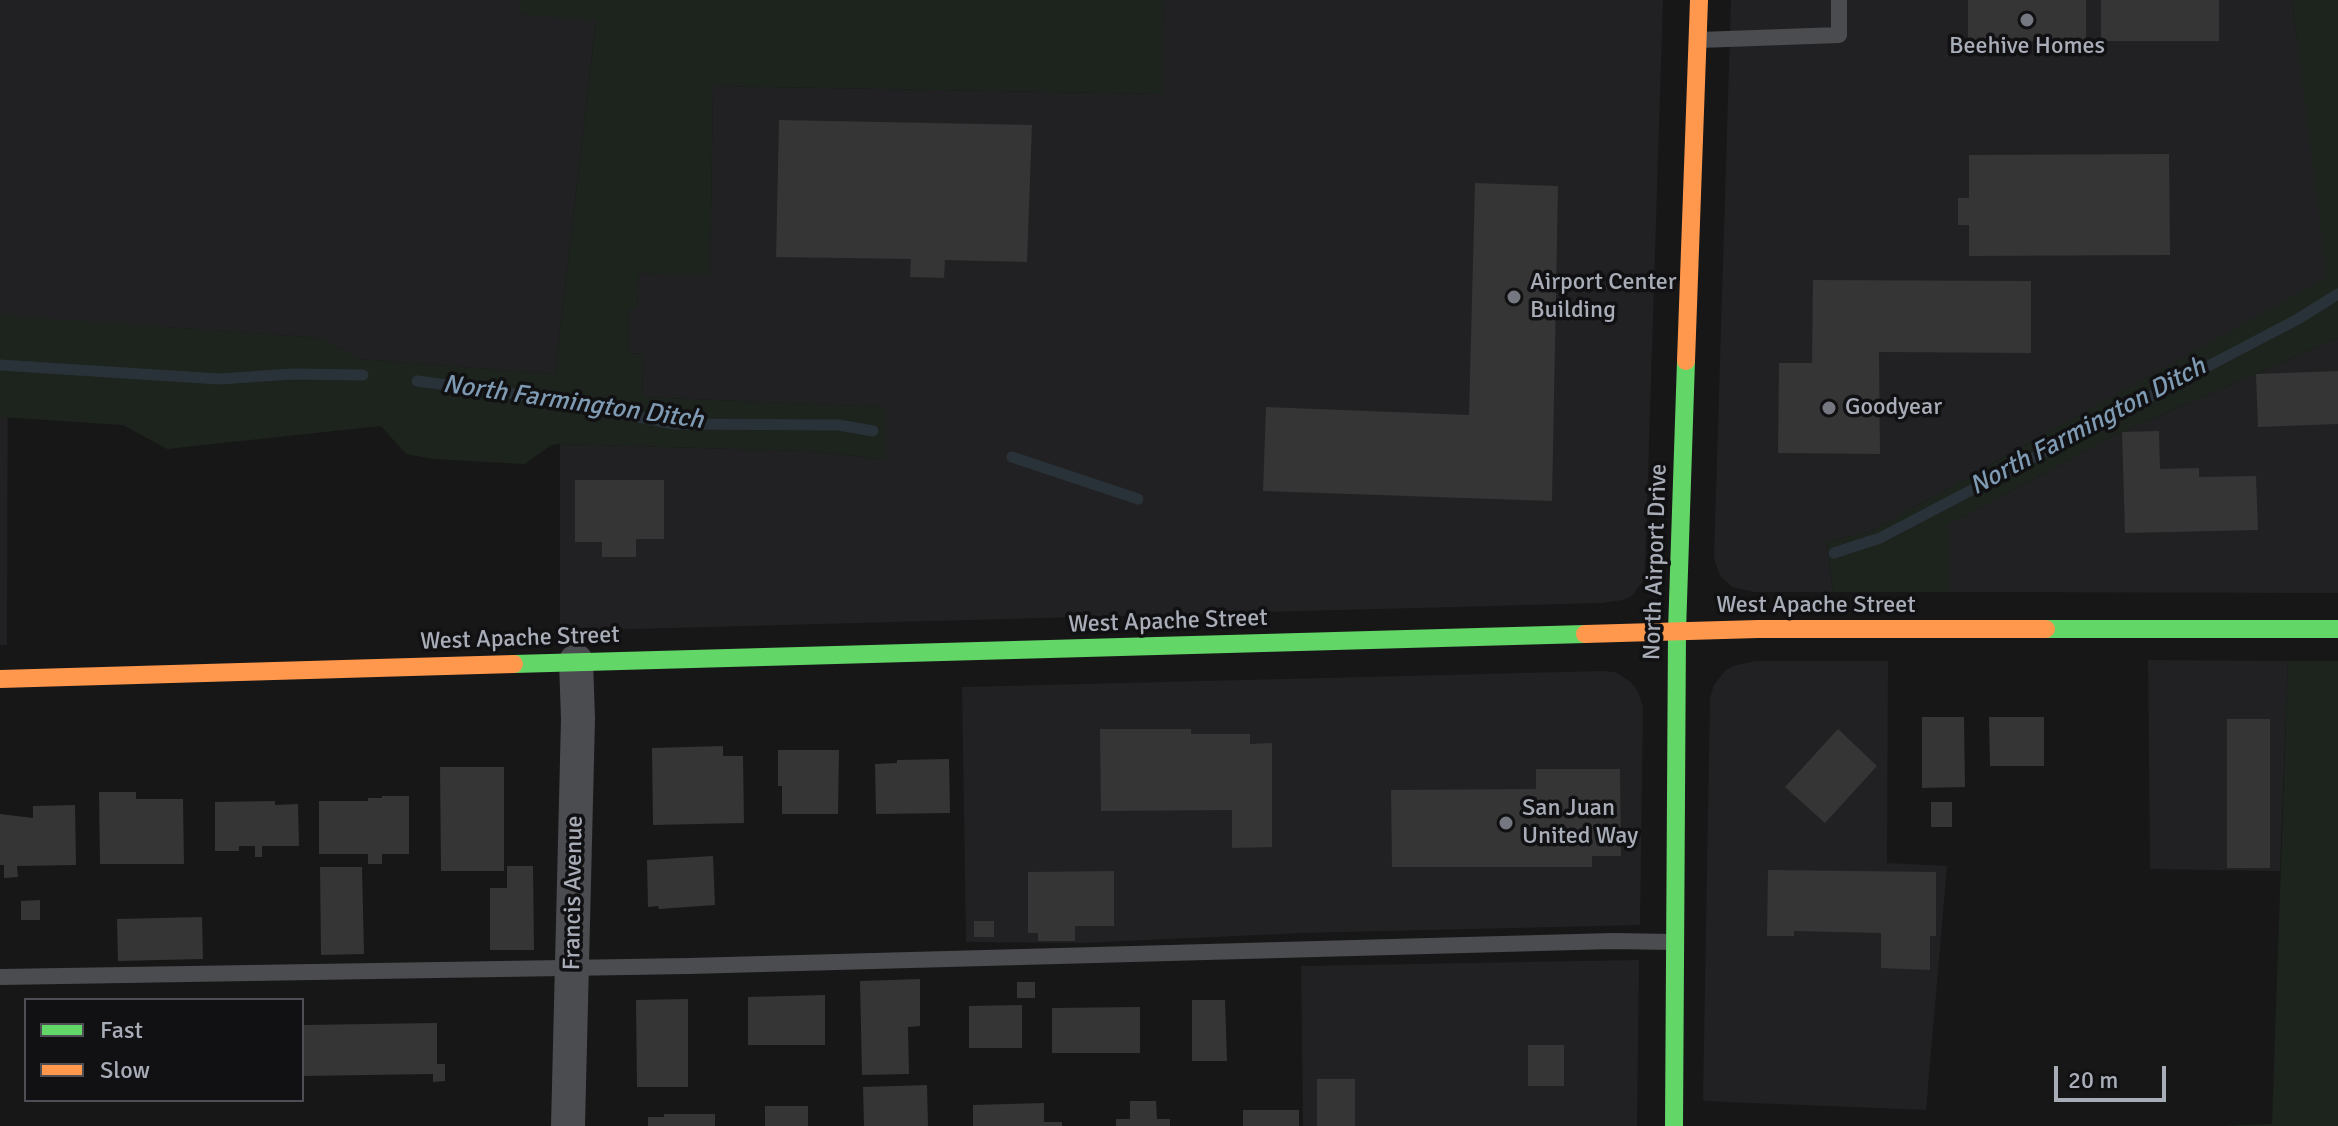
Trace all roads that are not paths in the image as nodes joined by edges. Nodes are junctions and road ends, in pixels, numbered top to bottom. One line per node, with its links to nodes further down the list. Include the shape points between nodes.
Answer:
1 (1699, 0): 3 (main road, North Airport Drive)
2 (1839, 0): 3 (lane, via 1839,35)
3 (1698, 40): 5 (main road, North Airport Drive)
4 (2338, 629): 5 (main road, West Apache Street)
5 (1677, 631): 6 (main road, West Apache Street); 8 (main road, North Airport Drive)
6 (576, 661): 7 (main road, West Apache Street); 9 (street, Francis Avenue)
7 (0, 679)
8 (1676, 942): 9 (lane); 12 (main road, North Airport Drive)
9 (572, 968): 10 (lane); 11 (street, Francis Avenue)
10 (0, 977)
11 (568, 1126)
12 (1674, 1126)

